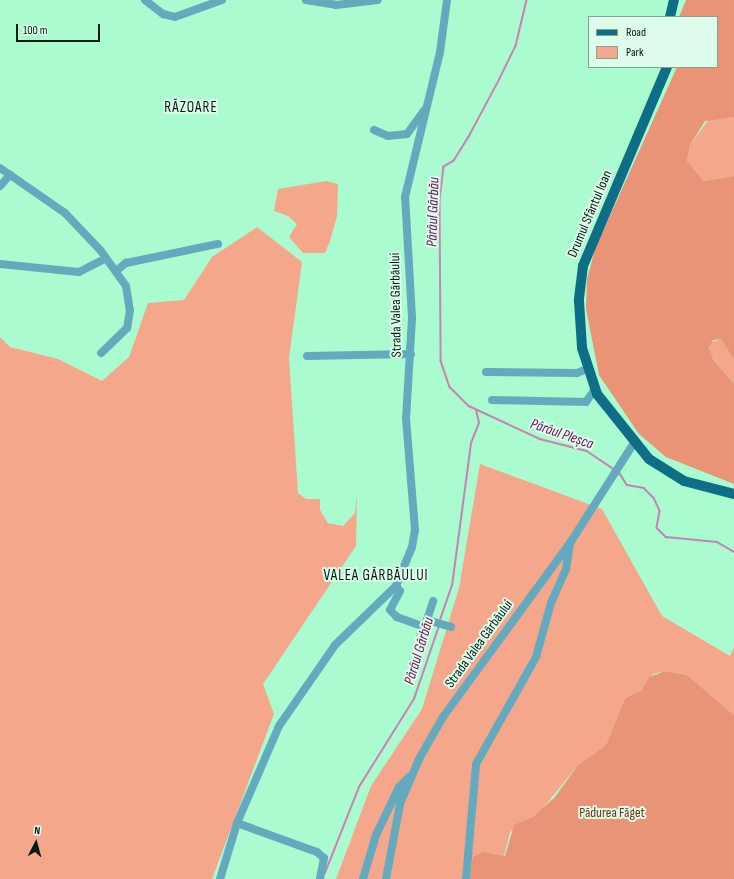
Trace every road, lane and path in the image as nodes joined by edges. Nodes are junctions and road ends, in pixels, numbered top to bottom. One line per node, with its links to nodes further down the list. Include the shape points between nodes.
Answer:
1 (145, 0): 2 (street, via 163,14 175,17)
2 (222, 0)
3 (306, 0): 4 (street, via 336,5)
4 (378, 0)
5 (447, 0): 9 (street, Strada Valea Gârbăului)
6 (674, 0): 7 (main road)
7 (670, 16)
8 (667, 68): 21 (main road, Drumul Sfântul Ioan, via 583,266 579,319)
9 (428, 104): 10 (street, Strada Valea Gârbăului, via 407,134 388,136); 19 (street, Strada Valea Gârbăului, via 405,197)
10 (374, 130)
11 (0, 168): 12 (street)
12 (10, 175): 13 (street); 15 (street, via 65,213)
13 (0, 186)
14 (218, 244): 17 (street, via 126,263)
15 (106, 258): 16 (street, via 79,272); 17 (street)
16 (0, 264)
17 (116, 271): 18 (street, via 127,292 127,328)
18 (101, 353)
19 (411, 354): 20 (street); 28 (street, Strada Valea Gârbăului, via 406,419 415,530)
20 (307, 356)
21 (587, 369): 22 (street, via 577,373); 23 (main road, Drumul Sfântul Ioan)
22 (486, 372)
23 (595, 389): 24 (street, via 586,402); 25 (main road, Drumul Sfântul Ioan)
24 (492, 400)
25 (634, 443): 26 (main road, Drumul Sfântul Ioan, via 671,474); 27 (street, Strada Valea Gârbăului, via 616,475)
26 (734, 494)
27 (570, 543): 32 (street, Strada Valea Gârbăului, via 443,716); 38 (street, via 566,569 551,604 539,651 476,764)
28 (396, 586): 30 (street, via 400,590 390,610 397,617 424,627); 33 (street, via 335,645 279,726)
29 (433, 601): 30 (street)
30 (426, 620): 31 (street)
31 (443, 625)
32 (411, 776): 36 (street, via 399,787 385,815); 37 (street, Strada Valea Gârbăului, via 400,804)
33 (237, 823): 34 (street); 35 (street, via 317,852 324,858)
34 (220, 879)
35 (320, 879)
36 (363, 879)
37 (386, 879)
38 (466, 879)

